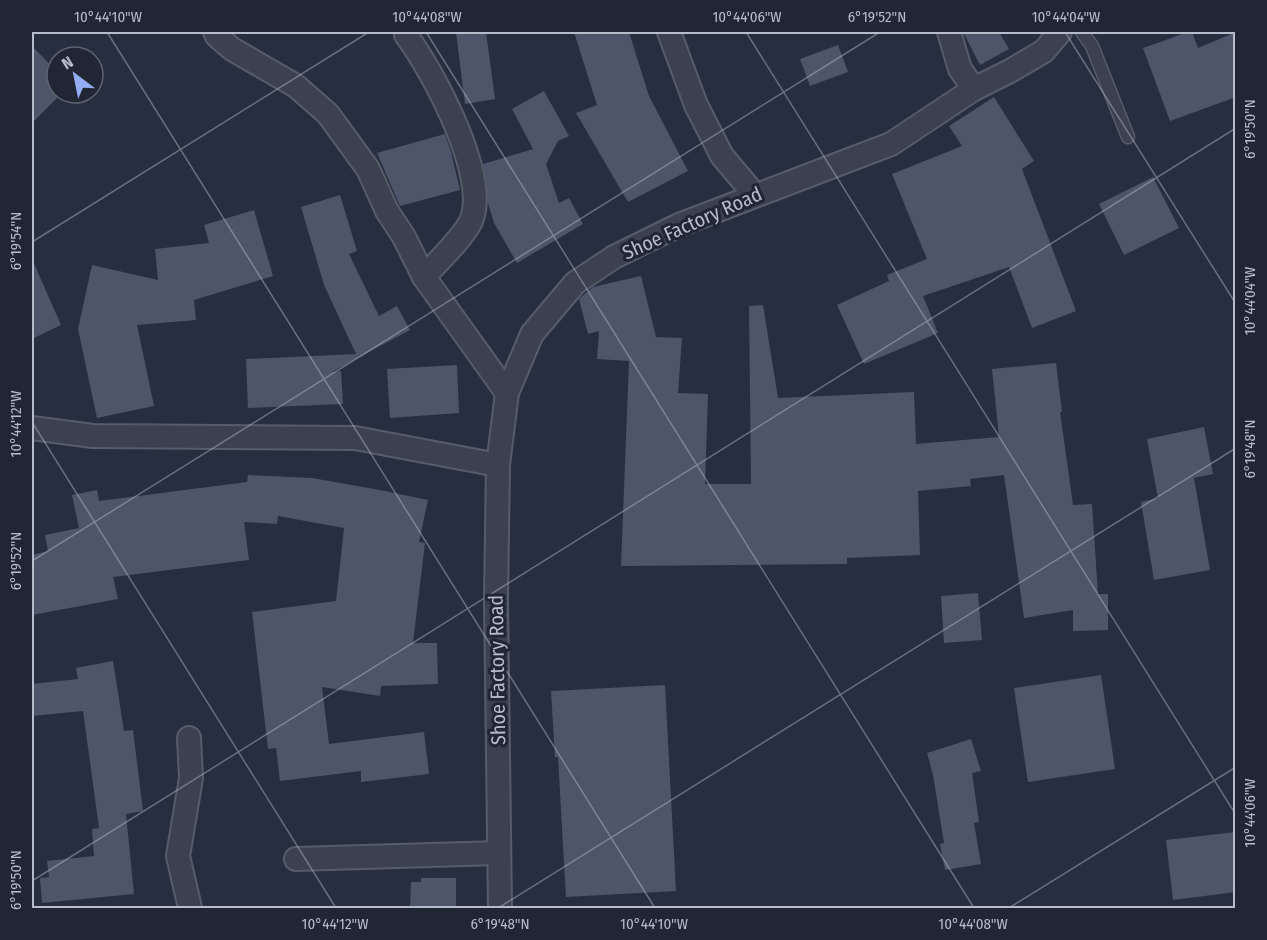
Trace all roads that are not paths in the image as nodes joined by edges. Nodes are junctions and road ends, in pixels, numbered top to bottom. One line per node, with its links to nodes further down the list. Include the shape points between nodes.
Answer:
1 (215, 32): 10 (street, via 232,49 296,86 328,114 368,169)
2 (669, 32): 9 (street, via 696,105 722,156)
3 (949, 32): 7 (street, via 960,69)
4 (1060, 32): 7 (street, Shoe Factory Road, via 1044,51)
5 (1082, 32): 8 (lane, via 1092,46)
6 (406, 35): 10 (street, via 433,77 459,133 475,192 471,220)
7 (974, 89): 9 (street, Shoe Factory Road, via 891,144)
8 (1128, 136)
9 (755, 195): 11 (street, Shoe Factory Road, via 679,225 614,257 575,283 532,334)
10 (424, 277): 11 (street)
11 (507, 393): 13 (street, Shoe Factory Road)
12 (32, 428): 13 (street, via 93,436 355,438)
13 (498, 465): 15 (street, Shoe Factory Road)
14 (189, 738): 17 (street, via 192,778 178,856)
15 (499, 853): 16 (street); 18 (street, Shoe Factory Road)
16 (296, 859)
17 (190, 909)
18 (500, 909)

